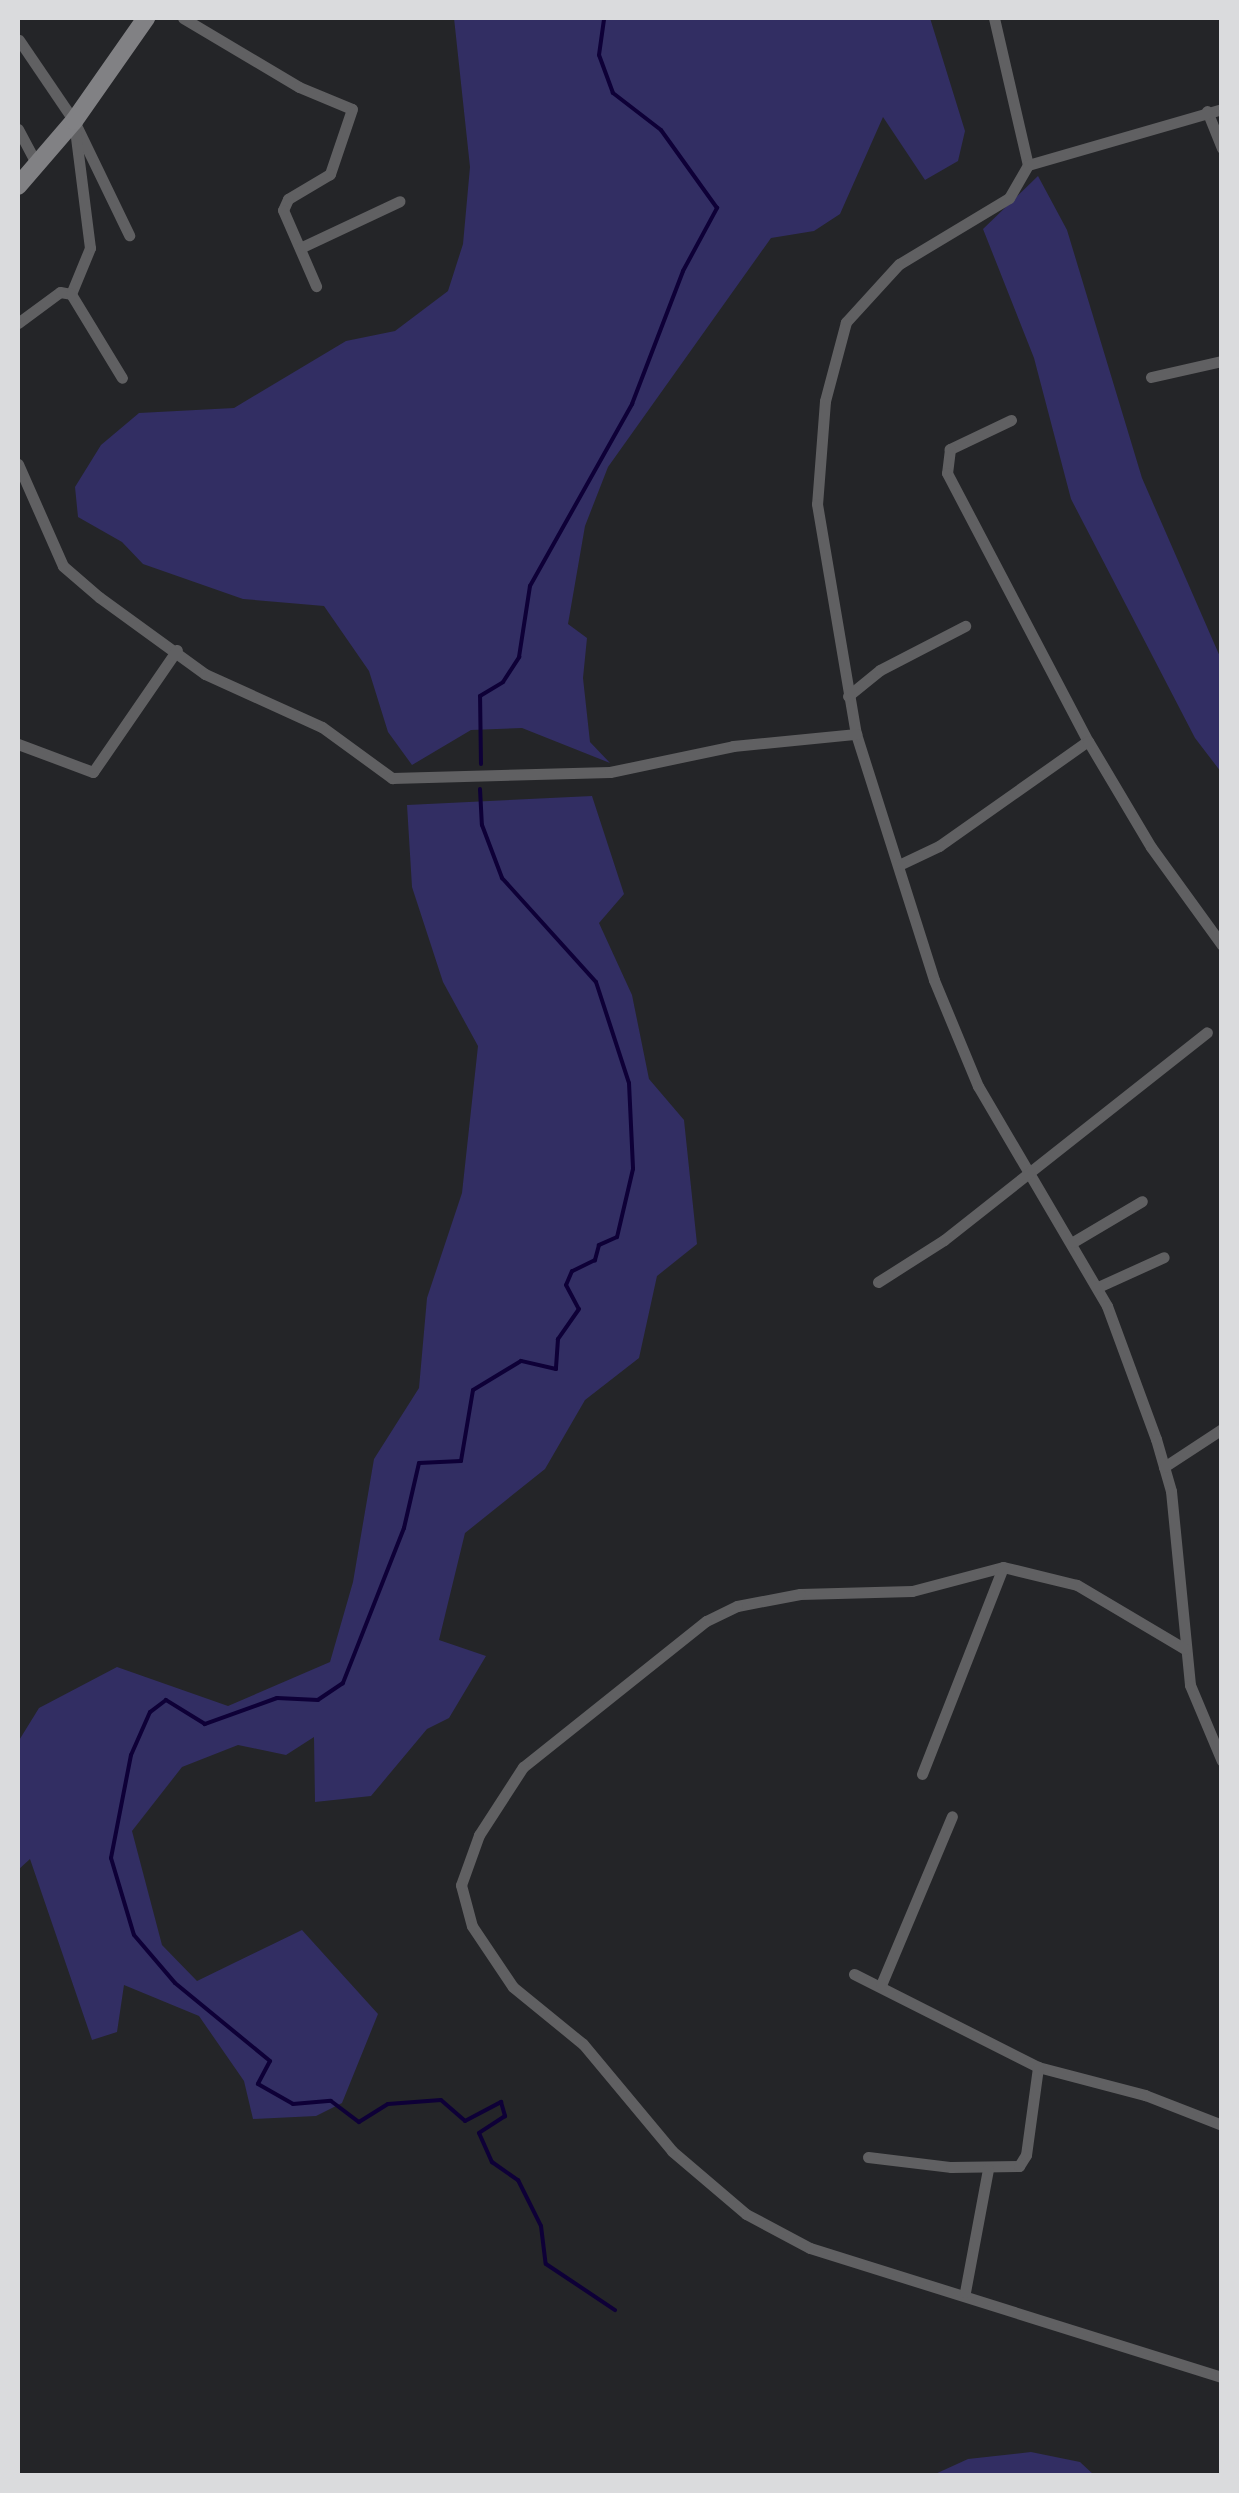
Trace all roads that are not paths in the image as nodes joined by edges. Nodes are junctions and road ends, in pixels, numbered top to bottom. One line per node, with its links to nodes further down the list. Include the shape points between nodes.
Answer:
1 (146, 18): 7 (main road)
2 (183, 18): 15 (street, via 299,87 352,110 330,174 285,204)
3 (994, 18): 11 (street)
4 (19, 40): 7 (street)
5 (1222, 109): 6 (street)
6 (1207, 111): 9 (street); 11 (street)
7 (74, 121): 10 (main road); 14 (street); 17 (street, via 90,248)
8 (18, 129): 10 (street)
9 (1222, 148)
10 (37, 164): 12 (main road)
11 (1028, 165): 26 (street, via 1009,198 899,264 864,297 834,353 817,504)
12 (18, 186)
13 (400, 201): 15 (street)
14 (129, 235)
15 (300, 248): 16 (street)
16 (316, 286)
17 (70, 294): 18 (street, via 60,292); 21 (street)
18 (18, 323)
19 (1222, 361): 20 (street)
20 (1151, 376)
21 (122, 378)
22 (1011, 420): 28 (street, via 950,449 948,473)
23 (18, 464): 25 (street, via 64,566)
24 (965, 626): 26 (street, via 880,670)
25 (176, 650): 27 (street, via 206,674 322,727 392,778 412,783 461,775 610,772 732,746); 29 (street, via 93,772)
26 (848, 696): 27 (street)
27 (856, 734): 30 (street)
28 (1088, 741): 30 (street, via 939,846); 31 (street, via 1151,847)
29 (18, 744)
30 (901, 864): 33 (street, via 934,980 963,1051)
31 (1222, 945)
32 (1208, 1032): 33 (street)
33 (1028, 1172): 35 (street); 37 (street, via 919,1259)
34 (1142, 1201): 35 (street)
35 (1073, 1242): 38 (street)
36 (1164, 1257): 38 (street)
37 (878, 1282)
38 (1098, 1287): 40 (street)
39 (1222, 1430): 40 (street)
40 (1164, 1467): 42 (street)
41 (1003, 1567): 42 (street, via 1077,1585); 44 (street); 52 (street, via 880,1595 768,1598 706,1621 524,1767 479,1835 461,1885 472,1926 514,1986 606,2066 672,2151 718,2191 810,2248)
42 (1184, 1649): 43 (street, via 1198,1716)
43 (1222, 1761)
44 (922, 1774)
45 (952, 1816): 47 (street)
46 (854, 1974): 47 (street)
47 (881, 1985): 48 (street)
48 (1038, 2067): 49 (street); 51 (street, via 1024,2162)
49 (1222, 2124)
50 (868, 2156): 51 (street)
51 (988, 2169): 52 (street)
52 (965, 2292): 53 (street)
53 (1222, 2378)

